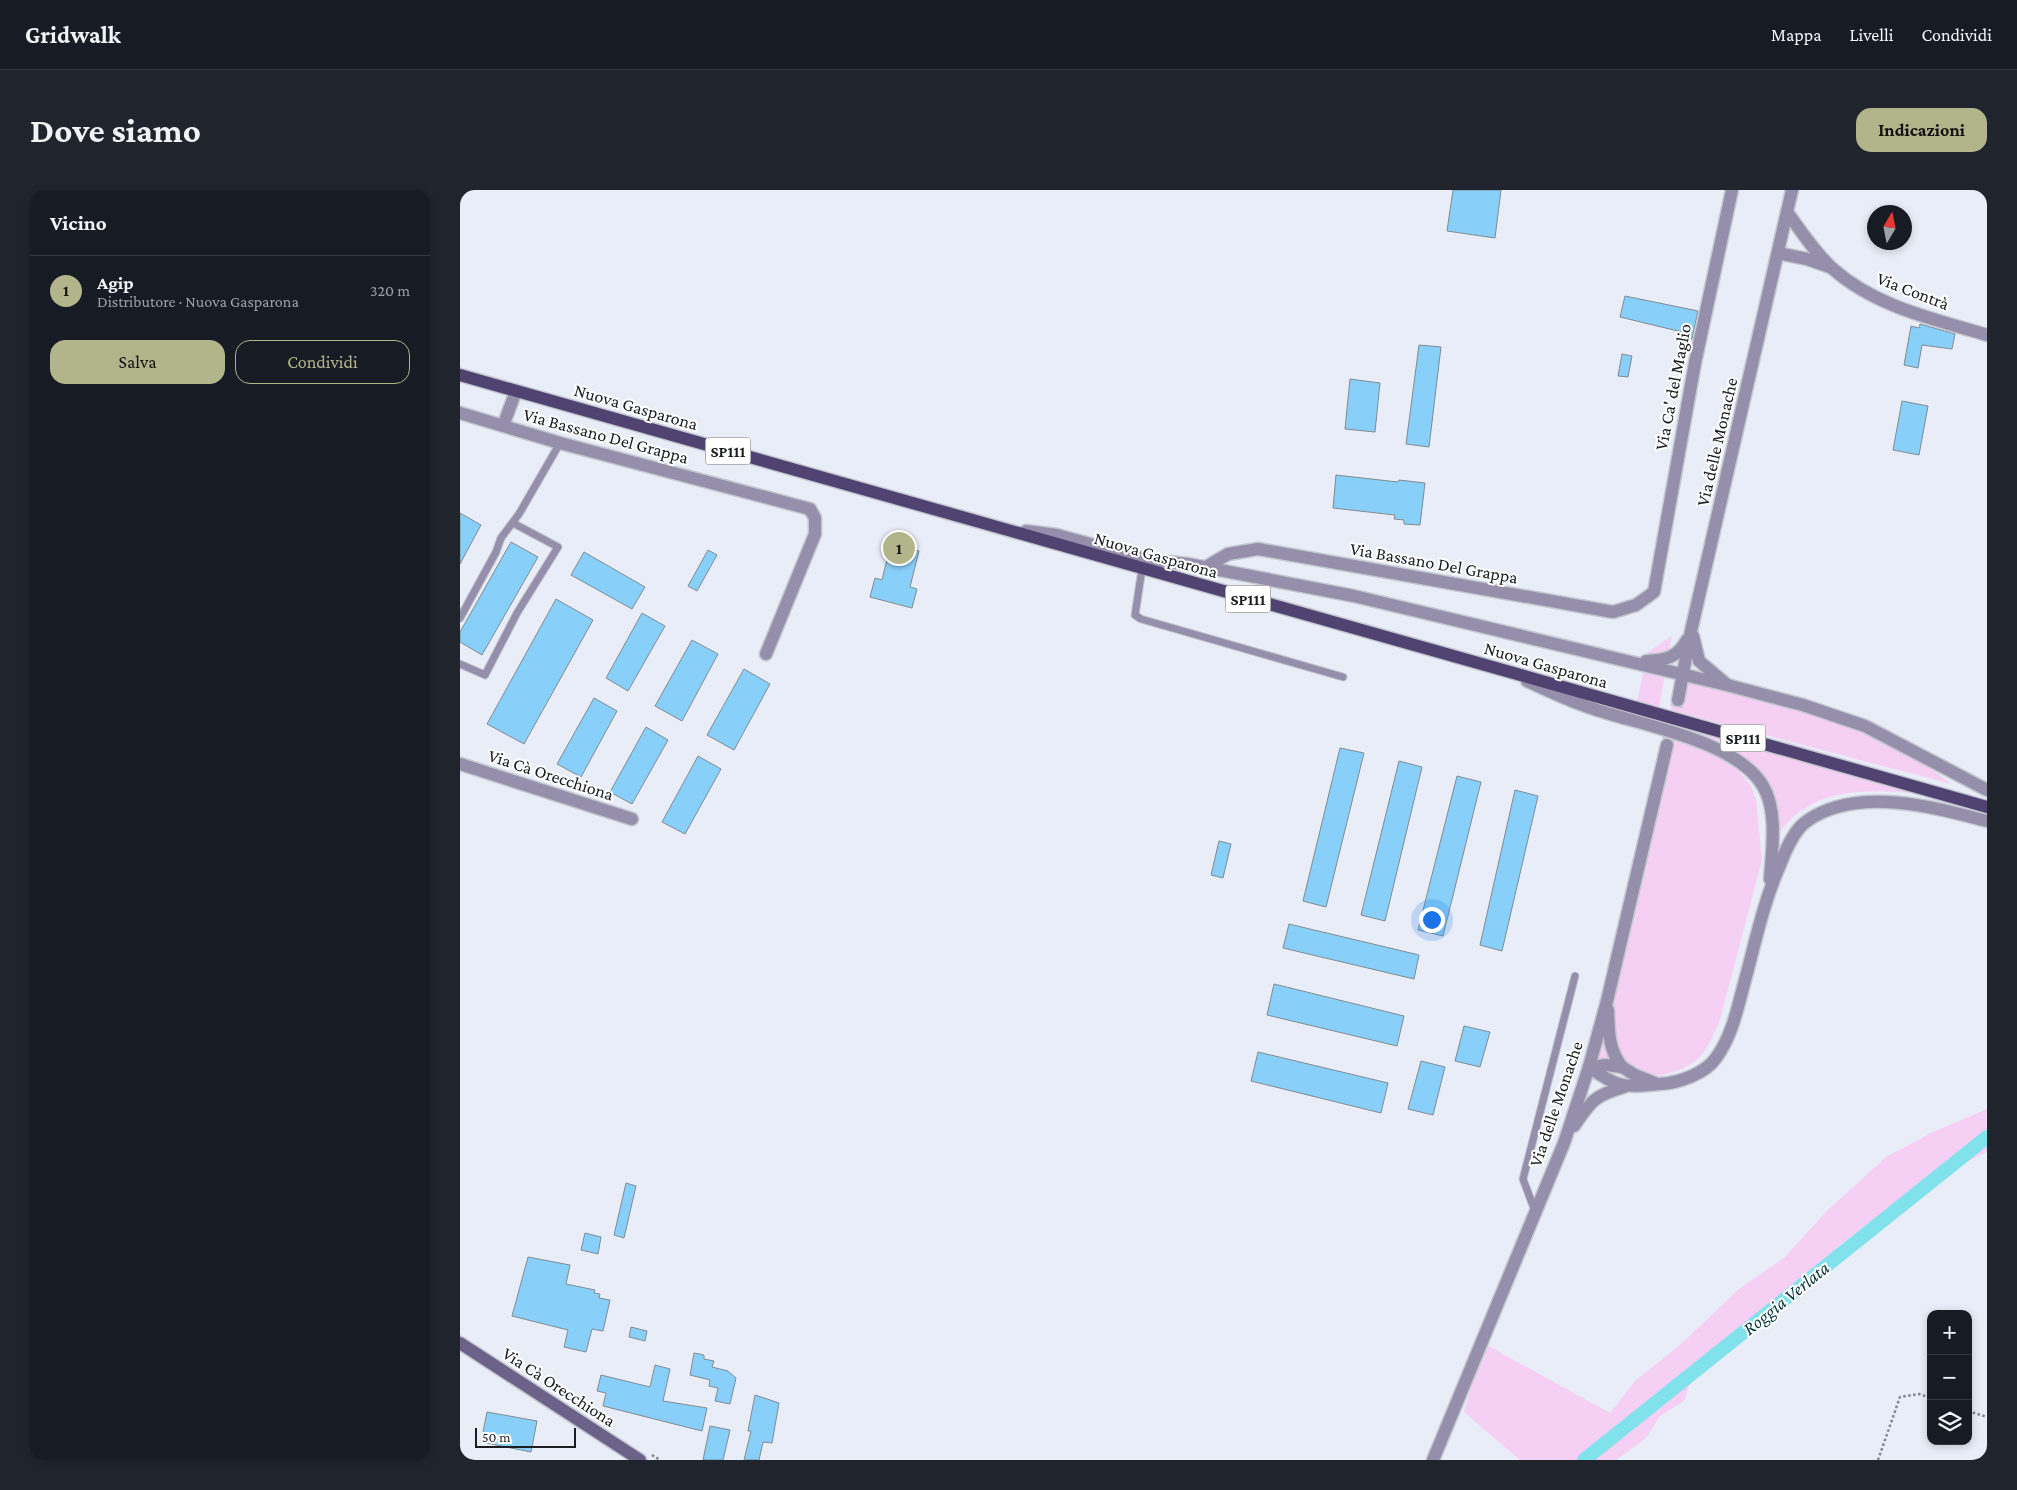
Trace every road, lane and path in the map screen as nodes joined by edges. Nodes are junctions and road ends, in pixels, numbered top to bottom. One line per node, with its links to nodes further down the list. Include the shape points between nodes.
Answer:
1 (1732, 190): 16 (street, Via Ca' del Maglio, via 1695,363)
2 (1791, 190): 3 (street, Via delle Monache)
3 (1787, 212): 4 (street, Via delle Monache); 5 (street, Via Contrà)
4 (1778, 253): 5 (street, Via Contrà); 18 (street, Via delle Monache)
5 (1832, 268): 6 (street, Via Contrà, via 1860,290 1892,305)
6 (1987, 336)
7 (460, 375): 8 (main road, Nuova Gasparona / SP111)
8 (516, 391): 10 (street, Via Bassano Del Grappa); 13 (main road, Nuova Gasparona / SP111)
9 (460, 413): 10 (street, Via Bassano Del Grappa)
10 (503, 426): 11 (street, Via Bassano Del Grappa)
11 (560, 443): 12 (lane); 19 (street, Via Bassano Del Grappa, via 810,509 815,518 815,534)
12 (513, 523): 17 (lane, via 501,538); 21 (lane, via 558,547 517,613 485,675)
13 (996, 528): 14 (street, via 1057,535 1148,560); 15 (main road, Nuova Gasparona / SP111)
14 (1206, 567): 16 (street, Via Bassano Del Grappa, via 1228,554 1258,549 1613,612 1636,605); 20 (street, via 1354,596)
15 (1142, 569): 22 (main road, Nuova Gasparona / SP111); 24 (lane, via 1135,615 1141,619)
16 (1654, 592)
17 (460, 618)
18 (1691, 631): 20 (street, via 1680,652 1661,660); 23 (street, Via delle Monache); 25 (street, via 1699,661)
19 (766, 654)
20 (1629, 661): 23 (street)
21 (460, 664)
22 (1500, 670): 30 (main road, Nuova Gasparona / SP111); 33 (street, via 1591,709 1716,748 1745,764 1764,786 1773,818)
23 (1684, 675): 25 (street); 26 (street, Via delle Monache)
24 (1343, 677)
25 (1727, 685): 29 (street, via 1865,726)
26 (1678, 700)
27 (1667, 744): 35 (street, Via delle Monache)
28 (460, 764): 31 (street, Via Cà Orecchiona)
29 (1987, 790)
30 (1987, 807)
31 (632, 819)
32 (1987, 821): 33 (street, via 1909,804 1843,804 1806,821 1787,846)
33 (1769, 889): 38 (street, via 1730,1035 1715,1060 1694,1076 1676,1083)
34 (1575, 976): 41 (lane, via 1523,1179)
35 (1607, 1001): 36 (street, Via delle Monache); 37 (street, via 1610,1046)
36 (1589, 1067): 37 (street); 39 (street); 40 (street, Via delle Monache)
37 (1622, 1067): 38 (street)
38 (1660, 1084): 39 (street)
39 (1624, 1087): 40 (street, via 1603,1092 1588,1105)
40 (1564, 1142): 41 (street, Via delle Monache)
41 (1535, 1211): 48 (street, Via delle Monache)
42 (460, 1343): 46 (main road, Via Cà Orecchiona)
43 (1927, 1397): 49 (path, via 1919,1394 1900,1397)
44 (1972, 1412): 45 (path)
45 (1987, 1417)
46 (624, 1455): 47 (main road, Via Cà Orecchiona)
47 (640, 1460)
48 (1433, 1460)
49 (1878, 1460)

